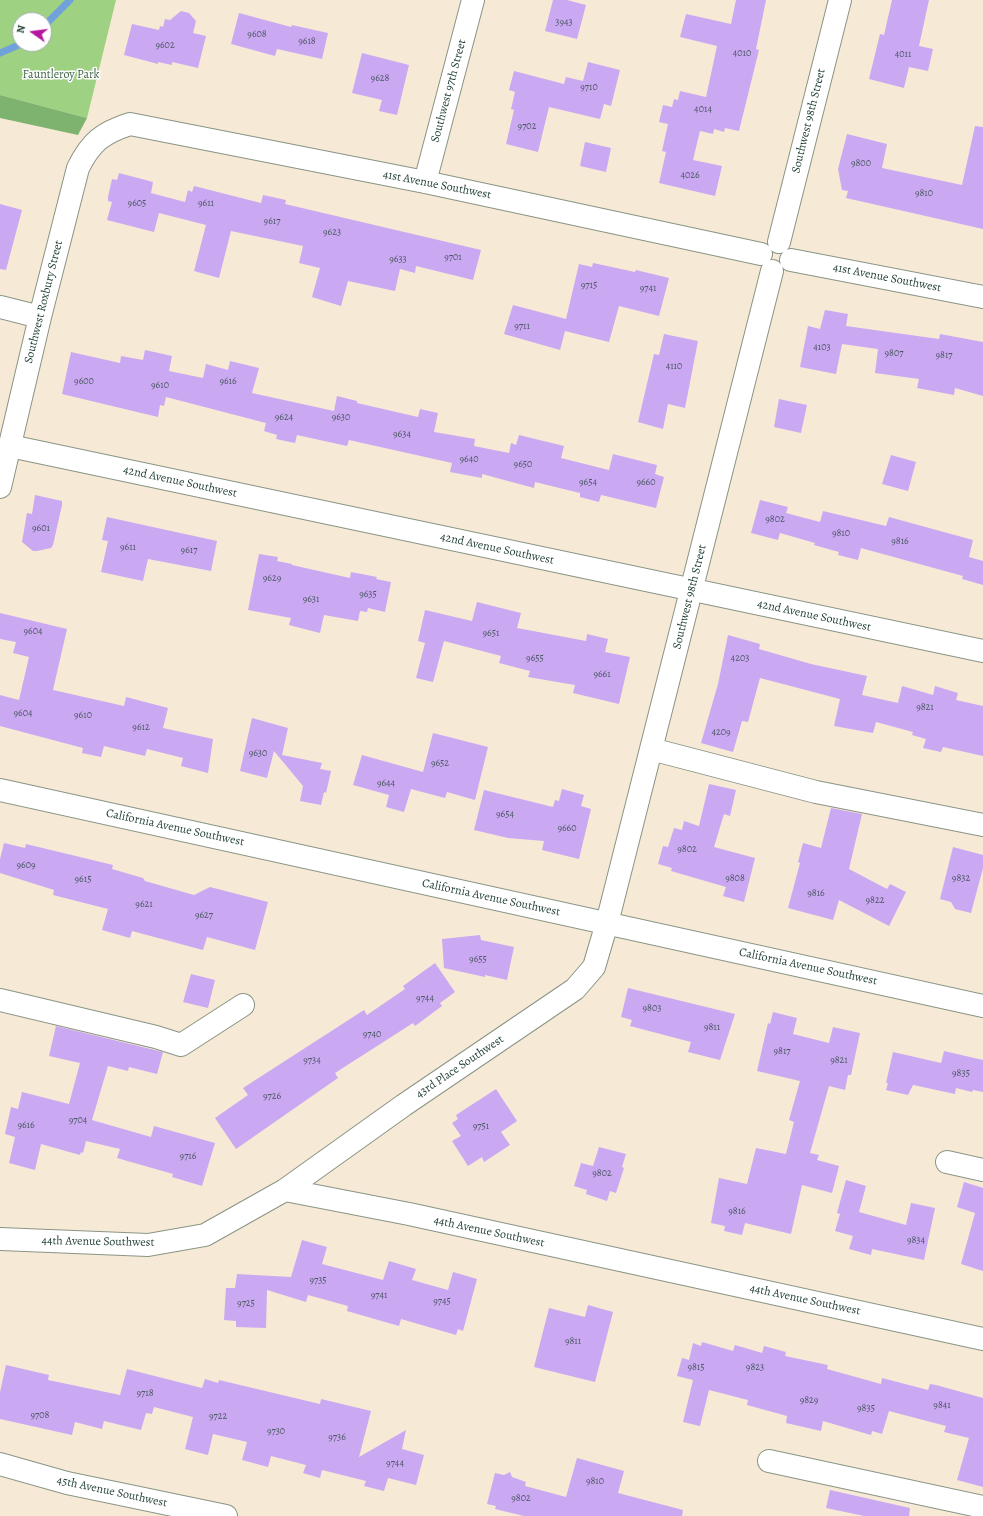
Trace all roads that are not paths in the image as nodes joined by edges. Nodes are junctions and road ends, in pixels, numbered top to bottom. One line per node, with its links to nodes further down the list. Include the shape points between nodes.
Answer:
1 (473, 0): 4 (street, Southwest 97th Street)
2 (840, 0): 5 (street, Southwest 98th Street)
3 (112, 130): 4 (street, 41st Avenue Southwest, via 130,124); 9 (street, Southwest Roxbury Street, via 95,140 78,168)
4 (425, 182): 6 (street, 41st Avenue Southwest)
5 (785, 251): 6 (street, via 768,244 764,246); 7 (street, 41st Avenue Southwest)
6 (767, 262): 12 (street, Southwest 98th Street)
7 (983, 297)
8 (0, 306): 9 (street)
9 (40, 317): 10 (street, Southwest Roxbury Street)
10 (10, 446): 11 (street, Southwest Roxbury Street); 12 (street, 42nd Avenue Southwest)
11 (0, 487)
12 (691, 590): 13 (street, 42nd Avenue Southwest); 14 (street, Southwest 98th Street)
13 (983, 651)
14 (651, 749): 16 (street, via 816,792); 17 (street, Southwest 98th Street)
15 (0, 790): 17 (street, California Avenue Southwest)
16 (983, 825)
17 (607, 923): 20 (street, California Avenue Southwest); 23 (street, 43rd Place Southwest, via 594,966 575,989 404,1105)
18 (0, 1000): 19 (street, via 181,1045)
19 (243, 1005)
20 (983, 1006)
21 (947, 1162): 22 (street)
22 (983, 1170)
23 (285, 1190): 24 (street, 44th Avenue Southwest, via 205,1235 148,1245); 25 (street, 44th Avenue Southwest, via 409,1214)
24 (0, 1239)
25 (983, 1338)
26 (769, 1461): 28 (street)
27 (0, 1464): 29 (street, 45th Avenue Southwest, via 67,1483)
28 (983, 1507)
29 (226, 1516)

